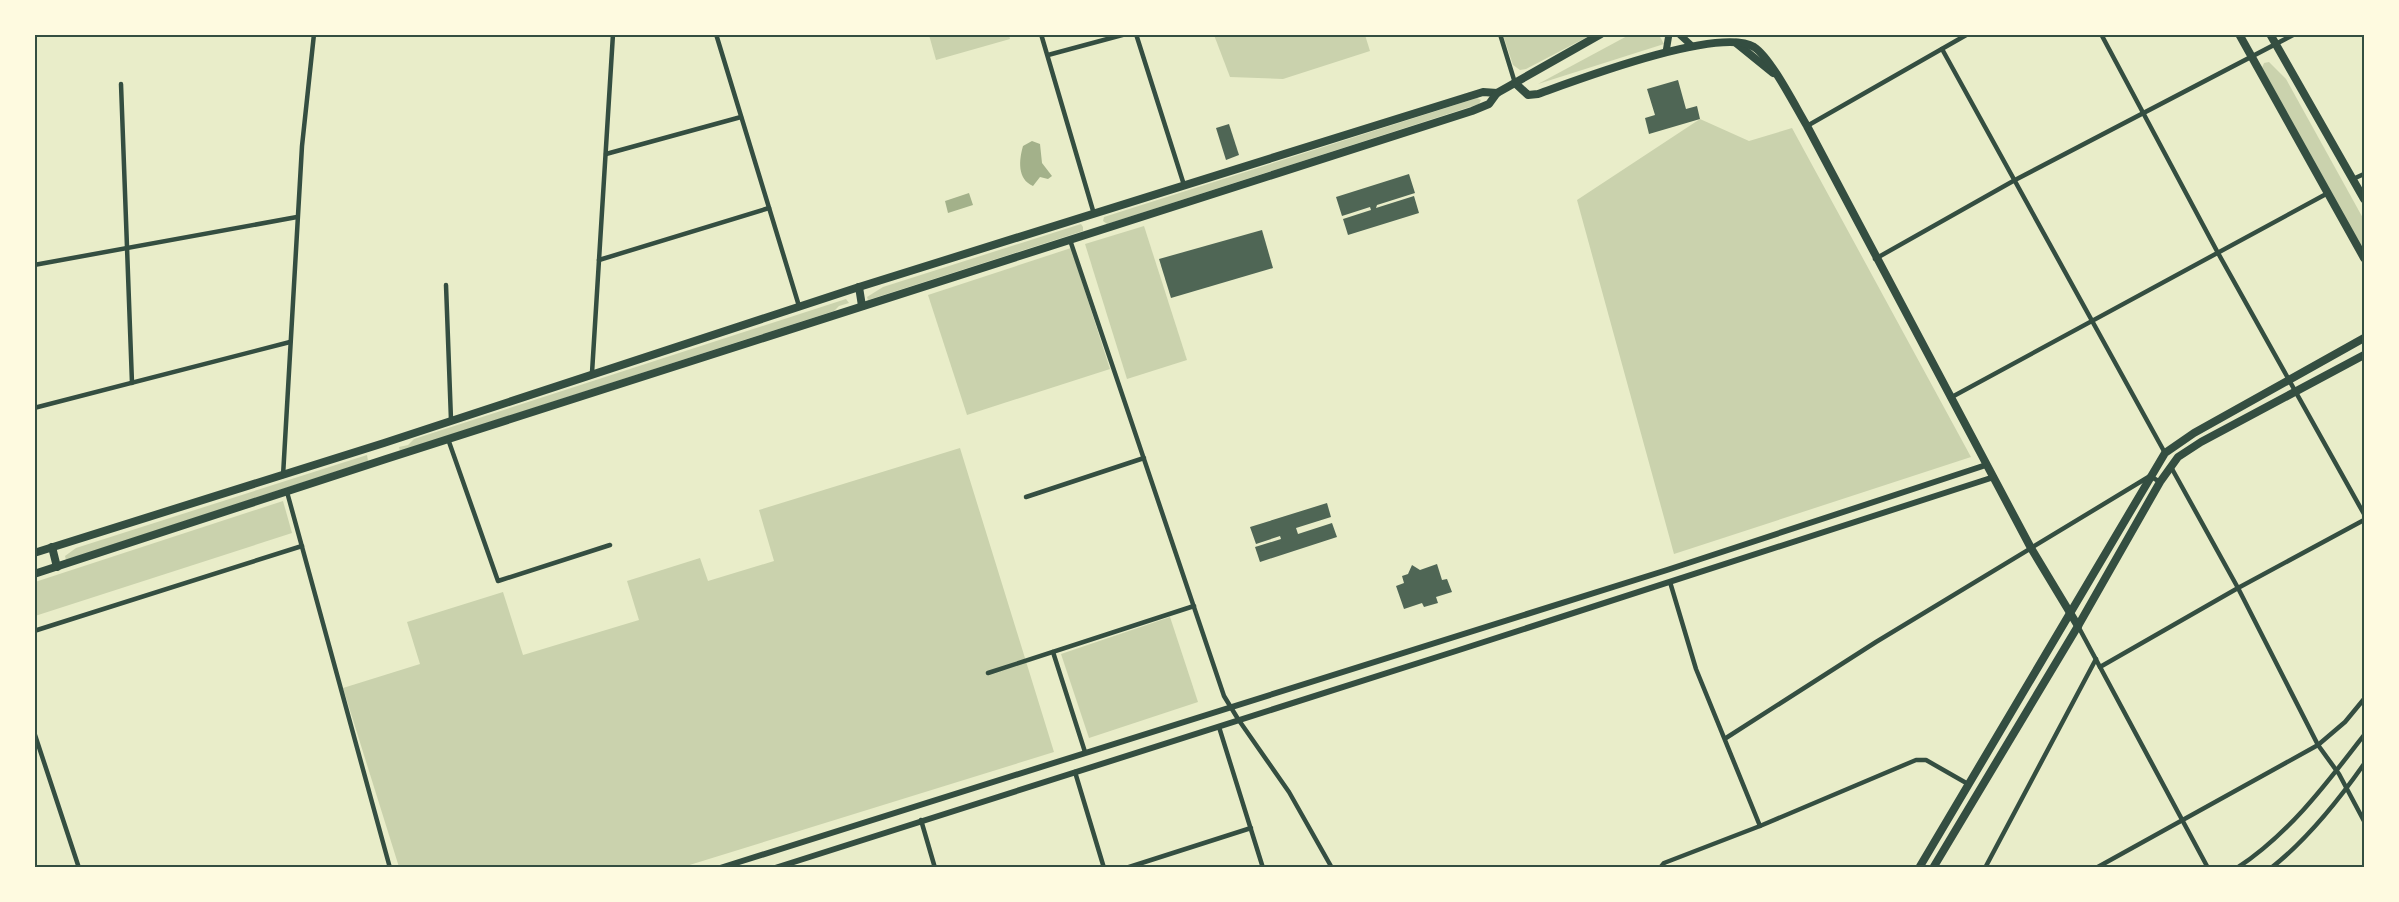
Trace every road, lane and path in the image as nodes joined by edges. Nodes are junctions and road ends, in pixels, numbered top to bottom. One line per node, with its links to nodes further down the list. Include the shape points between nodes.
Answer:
1 (314, 34): 37 (street)
2 (613, 34): 28 (street)
3 (716, 34): 26 (street)
4 (1041, 34): 20 (street)
5 (1126, 34): 20 (street)
6 (1136, 34): 32 (street)
7 (1500, 34): 22 (street)
8 (1601, 34): 22 (main road)
9 (1669, 34): 19 (main road)
10 (1679, 34): 17 (main road)
11 (1968, 34): 18 (street)
12 (2102, 34): 25 (street)
13 (2239, 34): 21 (main road)
14 (2270, 34): 16 (main road)
15 (2295, 34): 16 (street)
16 (2276, 45): 21 (street); 31 (main road)
17 (1692, 46): 19 (main road); 27 (main road, via 1736,42 1775,74)
18 (1942, 49): 27 (street); 30 (street)
19 (1666, 52): 22 (main road, via 1538,94 1528,95)
20 (1048, 56): 36 (street)
21 (2253, 57): 25 (street); 33 (main road)
22 (1515, 83): 24 (main road)
23 (121, 84): 39 (street)
24 (1497, 93): 32 (main road, via 1484,92); 38 (main road, via 1489,104 1458,116)
25 (2144, 112): 30 (street); 40 (street)
26 (741, 117): 28 (street); 35 (street)
27 (1807, 126): 42 (main road)
28 (606, 154): 43 (street)
29 (2364, 174): 31 (street)
30 (2015, 180): 42 (street); 49 (street)
31 (2353, 180): 34 (main road)
32 (1184, 185): 36 (main road)
33 (2329, 193): 40 (street); 41 (main road)
34 (2364, 199)
35 (769, 208): 43 (street); 47 (street)
36 (1094, 214): 46 (main road)
37 (297, 217): 39 (street); 51 (street)
38 (1070, 240): 48 (main road); 65 (street)
39 (126, 249): 44 (street); 55 (street)
40 (2218, 254): 49 (street); 54 (street)
41 (2364, 258)
42 (1875, 259): 57 (main road)
43 (599, 260): 53 (street)
44 (34, 265)
45 (446, 285): 59 (street)
46 (859, 287): 47 (main road); 48 (main road)
47 (799, 306): 53 (main road)
48 (862, 306): 61 (main road)
49 (2092, 322): 57 (street); 64 (street)
50 (2364, 338): 54 (main road)
51 (290, 342): 55 (street); 69 (street)
52 (2364, 355): 56 (main road)
53 (592, 373): 59 (main road)
54 (2288, 380): 56 (street); 60 (main road)
55 (132, 383): 58 (street)
56 (2295, 391): 62 (main road); 75 (street)
57 (1950, 398): 67 (main road)
58 (34, 408)
59 (452, 420): 63 (main road)
60 (2194, 433): 62 (main road); 64 (main road)
61 (448, 439): 66 (main road); 79 (street, via 498,580)
62 (2201, 442): 68 (main road, via 2178,457)
63 (384, 443): 66 (main road); 69 (main road)
64 (2165, 453): 70 (main road)
65 (1144, 458): 74 (street); 88 (street)
66 (386, 459): 73 (main road)
67 (1986, 465): 71 (main road); 97 (street, via 1667,570)
68 (2171, 467): 72 (main road); 87 (street)
69 (283, 476): 81 (main road)
70 (2150, 476): 72 (street); 76 (main road); 82 (street)
71 (1994, 477): 82 (main road); 86 (street)
72 (2160, 482): 78 (main road)
73 (287, 492): 80 (street); 84 (main road)
74 (1026, 497)
75 (2364, 514)
76 (2127, 515): 78 (main road); 89 (main road)
77 (2364, 520): 87 (street)
78 (2140, 521): 90 (main road)
79 (610, 545)
80 (302, 546): 91 (street); 116 (street)
81 (51, 547): 83 (main road); 84 (main road)
82 (2031, 548): 89 (main road); 102 (street)
83 (34, 553)
84 (57, 567): 85 (main road)
85 (34, 574)
86 (1670, 582): 98 (street); 102 (street, via 1696,669)
87 (2238, 588): 94 (street); 103 (street)
88 (1194, 606): 92 (street); 97 (street)
89 (2070, 613): 90 (main road); 108 (main road)
90 (2078, 626): 93 (street); 126 (main road)
91 (34, 631)
92 (1053, 652): 95 (street); 104 (street)
93 (2096, 659): 94 (street); 127 (street)
94 (2100, 667): 111 (street)
95 (988, 673)
96 (2364, 699): 103 (street)
97 (1229, 706): 98 (street); 104 (street)
98 (1238, 719): 99 (street); 123 (street, via 1289,792)
99 (1219, 727): 107 (street); 114 (street)
100 (34, 732): 115 (street)
101 (2364, 735): 106 (street)
102 (1726, 738): 113 (street)
103 (2318, 745): 106 (street); 111 (street)
104 (1085, 752): 117 (street)
105 (2364, 764): 109 (street)
106 (2337, 771): 109 (street); 130 (street, via 2276,837)
107 (1075, 772): 110 (street); 120 (street)
108 (1968, 784): 113 (street, via 1926,760 1916,760); 125 (main road)
109 (2347, 788): 112 (street); 131 (street, via 2285,857)
110 (921, 820): 118 (street); 119 (street)
111 (2182, 820): 128 (street); 129 (street)
112 (2364, 821)
113 (1760, 826): 124 (street)
114 (1251, 828): 121 (street); 122 (street)
115 (79, 867)
116 (390, 867)
117 (720, 867)
118 (775, 867)
119 (935, 867)
120 (1104, 867)
121 (1126, 867)
122 (1263, 867)
123 (1332, 867)
124 (1660, 867)
125 (1919, 867)
126 (1933, 867)
127 (1985, 867)
128 (2096, 867)
129 (2208, 867)
130 (2237, 867)
131 (2271, 867)

